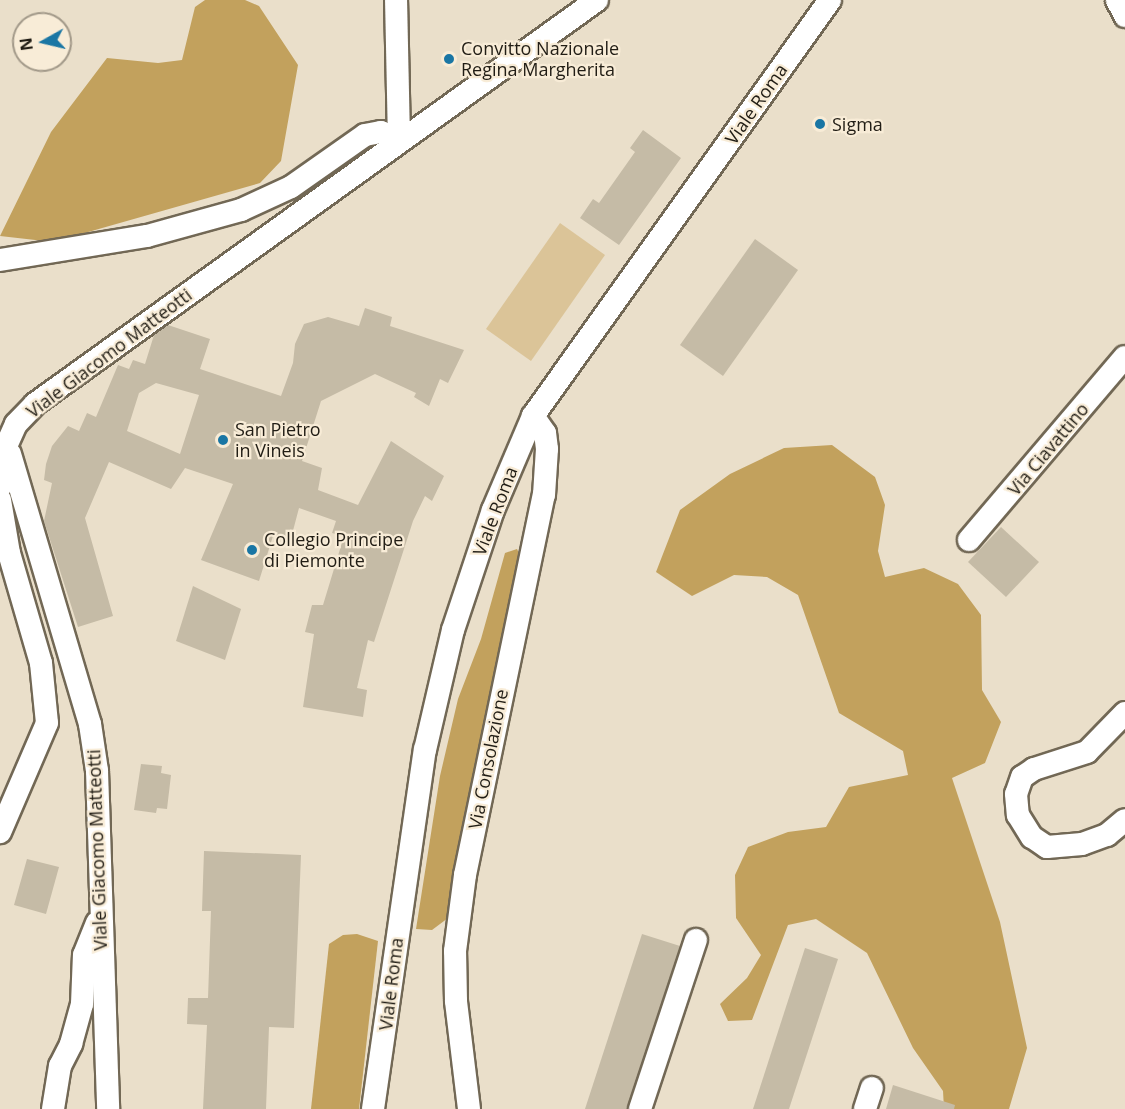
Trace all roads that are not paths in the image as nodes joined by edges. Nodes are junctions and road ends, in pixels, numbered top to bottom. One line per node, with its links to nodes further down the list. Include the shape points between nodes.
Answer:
1 (396, 0): 6 (street)
2 (597, 0): 6 (street, Viale Giacomo Matteotti)
3 (830, 0): 9 (street, Viale Roma)
4 (1117, 0): 5 (street)
5 (1125, 16)
6 (399, 141): 7 (street, via 381,132 365,135 291,187 241,210 147,236); 10 (street, Viale Giacomo Matteotti, via 35,404 16,424)
7 (0, 260)
8 (1125, 357): 13 (street, Via Ciavattino)
9 (533, 416): 21 (street, Viale Roma, via 494,510 453,630 424,750); 22 (street, Via Consolazione, via 545,434 544,495 465,875 455,951 456,1001)
10 (7, 444): 11 (street); 17 (street, Viale Giacomo Matteotti, via 90,724 97,771)
11 (0, 487)
12 (0, 500): 16 (street, via 9,553 41,663 47,723)
13 (969, 540)
14 (1125, 713): 15 (street, via 1087,752 1034,769 1022,777 1016,795 1018,815 1032,837 1047,848 1091,841 1107,835)
15 (1125, 820)
16 (0, 832)
17 (99, 917): 19 (street, via 84,955 82,1004 71,1044 60,1065); 20 (street, Viale Giacomo Matteotti)
18 (696, 940): 23 (street)
19 (53, 1109)
20 (108, 1109)
21 (373, 1109)
22 (469, 1109)
23 (640, 1109)

